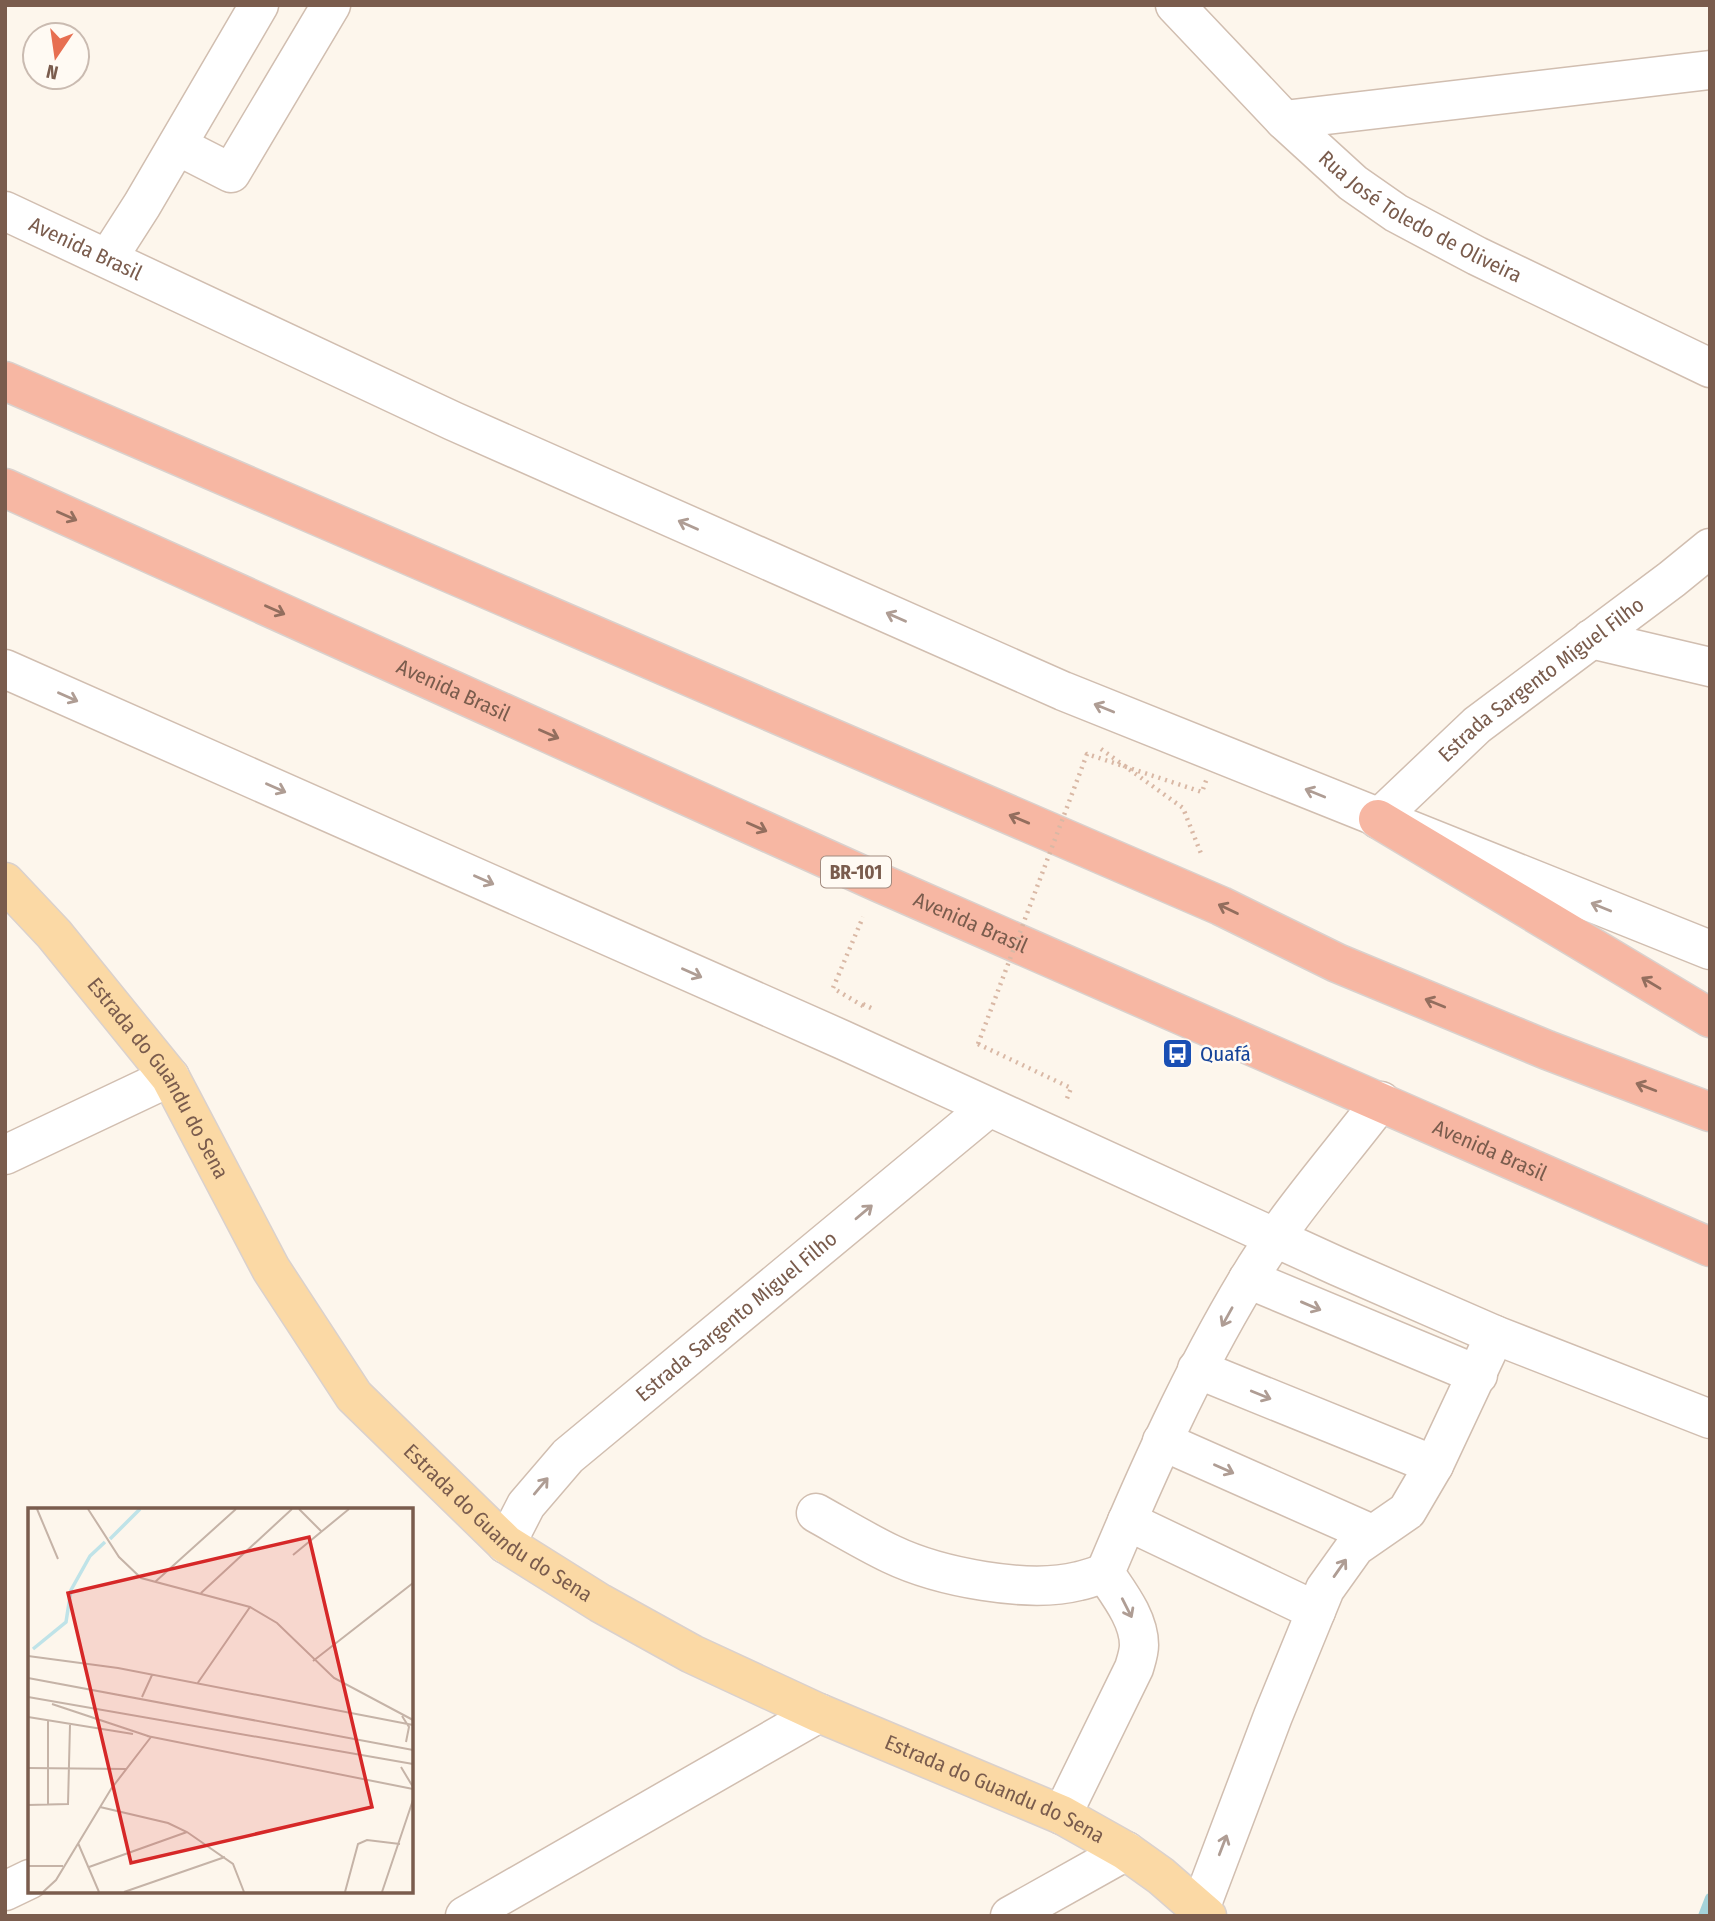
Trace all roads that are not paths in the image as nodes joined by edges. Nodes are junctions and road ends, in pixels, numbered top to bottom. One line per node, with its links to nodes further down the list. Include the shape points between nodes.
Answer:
1 (259, 5): 6 (street)
2 (331, 5): 6 (street, via 231,173)
3 (1175, 5): 5 (street, Rua José Toledo de Oliveira)
4 (1710, 70): 5 (street)
5 (1284, 120): 9 (street, Rua José Toledo de Oliveira, via 1353,183 1396,213)
6 (178, 146): 8 (street)
7 (5, 211): 8 (street, Avenida Brasil)
8 (108, 258): 16 (street, Avenida Brasil, one-way to 8, via 1012,668 453,421)
9 (1710, 368)
10 (5, 381): 23 (highway, one-way to 10, via 1349,968 1221,906)
11 (5, 488): 21 (highway, Avenida Brasil / BR-101, one-way to 21, via 880,883)
12 (1710, 548): 13 (street, Estrada Sargento Miguel Filho)
13 (1591, 639): 14 (street); 16 (street, Estrada Sargento Miguel Filho, via 1477,725)
14 (1710, 667)
15 (5, 669): 22 (street, one-way to 22)
16 (1378, 819): 18 (street, Avenida Brasil, one-way to 16); 19 (highway, one-way to 16)
17 (5, 882): 20 (main road, Estrada do Guandu do Sena, via 54,934)
18 (1710, 950)
19 (1710, 1018)
20 (170, 1077): 24 (street); 37 (main road, Estrada do Guandu do Sena, via 271,1269 354,1396)
21 (1381, 1101): 25 (street); 26 (highway, Avenida Brasil / BR-101)
22 (988, 1108): 25 (street); 37 (street, Estrada Sargento Miguel Filho, one-way to 22, via 526,1505 568,1456)
23 (1710, 1112)
24 (5, 1155)
25 (1275, 1238): 27 (street); 28 (street)
26 (1710, 1247)
27 (1248, 1279): 29 (street, one-way to 29); 30 (street, one-way to 30)
28 (1495, 1335): 30 (street); 31 (street)
29 (1197, 1369): 32 (street); 33 (street, one-way to 33)
30 (1478, 1375): 33 (street)
31 (1710, 1419)
32 (1162, 1441): 35 (street); 36 (street, one-way to 36)
33 (1434, 1465): 36 (street, via 1408,1511)
34 (816, 1513): 38 (street, via 892,1555 981,1580 1056,1585)
35 (1127, 1521): 38 (street); 39 (street)
36 (1372, 1534): 39 (street, one-way to 36, via 1339,1567)
37 (506, 1544): 40 (main road, Estrada do Guandu do Sena, via 692,1654)
38 (1105, 1573): 41 (street, one-way to 41, via 1125,1602 1139,1646 1134,1668)
39 (1316, 1611): 45 (street, one-way to 39)
40 (819, 1713): 41 (main road, Estrada do Guandu do Sena); 46 (street)
41 (1062, 1815): 42 (main road, Estrada do Guandu do Sena)
42 (1126, 1851): 45 (main road, Estrada do Guandu do Sena); 47 (street)
43 (28, 1880): 44 (street)
44 (5, 1891)
45 (1203, 1912)
46 (465, 1916)
47 (1010, 1916)

